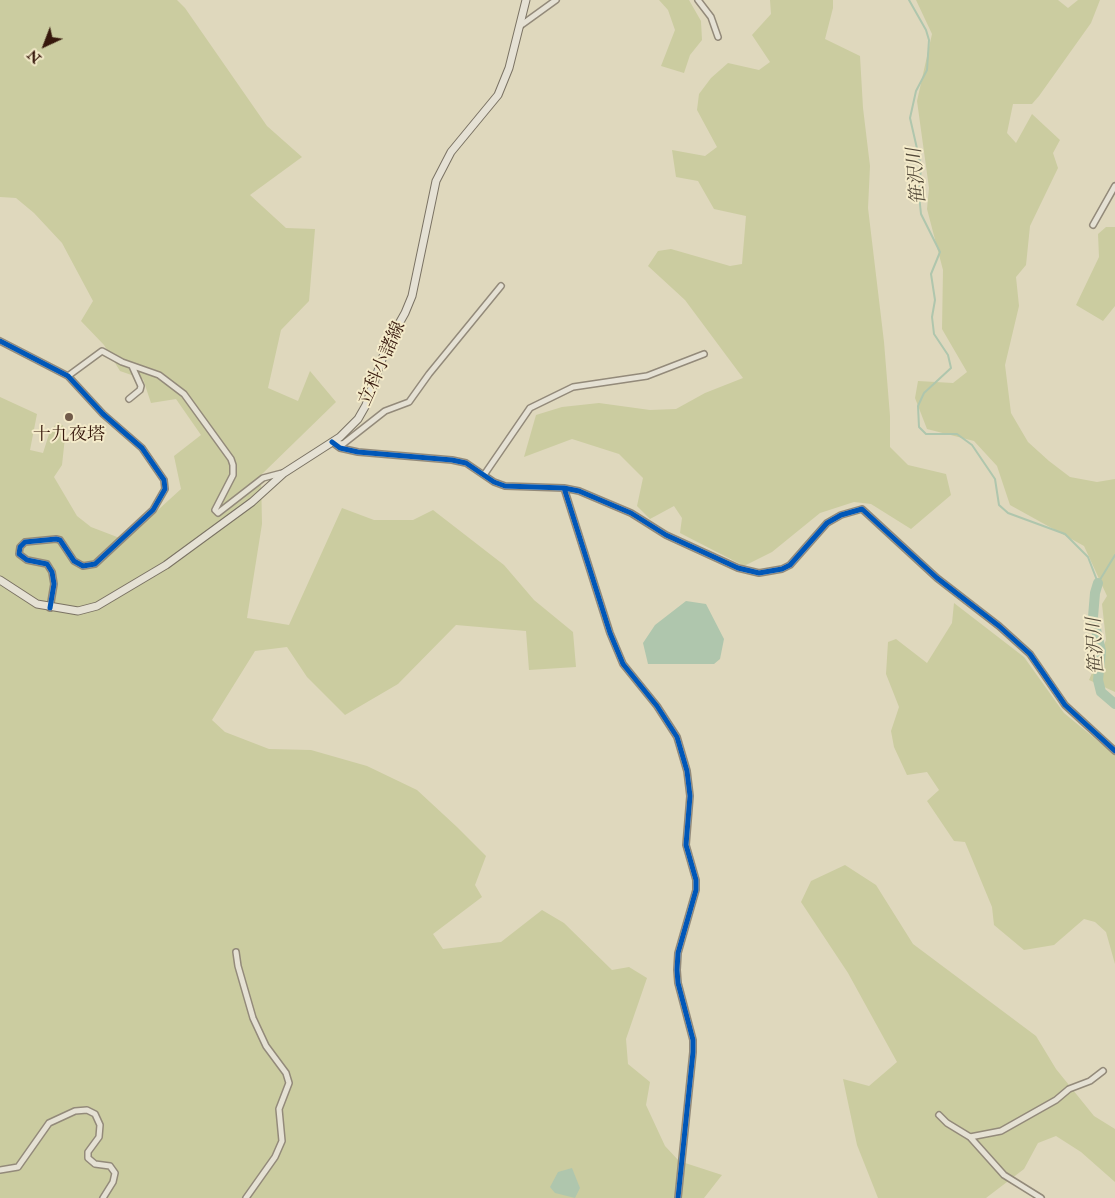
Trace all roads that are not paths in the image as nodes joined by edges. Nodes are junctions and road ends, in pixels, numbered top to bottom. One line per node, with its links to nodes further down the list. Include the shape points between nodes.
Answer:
1 (526, 0): 4 (main road, 立科小諸線)
2 (556, 0): 4 (street)
3 (698, 0): 5 (street, via 711,17)
4 (520, 26): 14 (main road, 立科小諸線, via 498,95 451,152 436,180 412,296 387,345 366,405 358,419)
5 (718, 37)
6 (1115, 186): 7 (street)
7 (1093, 225)
8 (501, 286): 14 (street, via 409,402 385,411 343,444)
9 (0, 341): 12 (street)
10 (704, 354): 16 (street, via 647,376 573,387 530,408)
11 (132, 366): 12 (street, via 102,351); 13 (street, via 141,386); 15 (street, via 159,375 184,394 231,459 233,475 215,512 218,513 263,478)
12 (68, 376): 19 (street, via 103,414 142,448 160,472 165,490 152,510 95,564 83,566 74,561 60,540 25,542 19,554 26,560 47,564 52,572 54,584)
13 (128, 398)
14 (332, 442): 15 (main road, 立科小諸線); 16 (street, via 340,448 358,452 452,460)
15 (284, 473): 19 (main road, 立科小諸線, via 229,520 123,592 78,611)
16 (484, 475): 17 (street, via 494,482 513,487)
17 (564, 488): 20 (street, via 600,498 666,535 738,568 759,573 782,570 827,523 862,509 937,578 1030,654 1065,705); 28 (street, via 619,654 629,674 657,706 677,737 687,771 690,796 686,845 696,890 678,953 677,970 693,1052)
18 (0, 580): 19 (main road, 立科小諸線, via 37,604)
19 (50, 608)
20 (1115, 751)
21 (236, 952): 27 (street, via 253,1018 289,1083 278,1110 282,1141 276,1157)
22 (1103, 1071): 24 (street, via 1001,1131)
23 (939, 1115): 24 (street)
24 (970, 1137): 29 (street, via 1004,1175)
25 (0, 1170): 26 (street, via 18,1167 44,1127 52,1121 81,1109 87,1110 95,1114 100,1125 88,1158 95,1164 110,1166 115,1173)
26 (103, 1198)
27 (246, 1198)
28 (678, 1198)
29 (1041, 1198)

